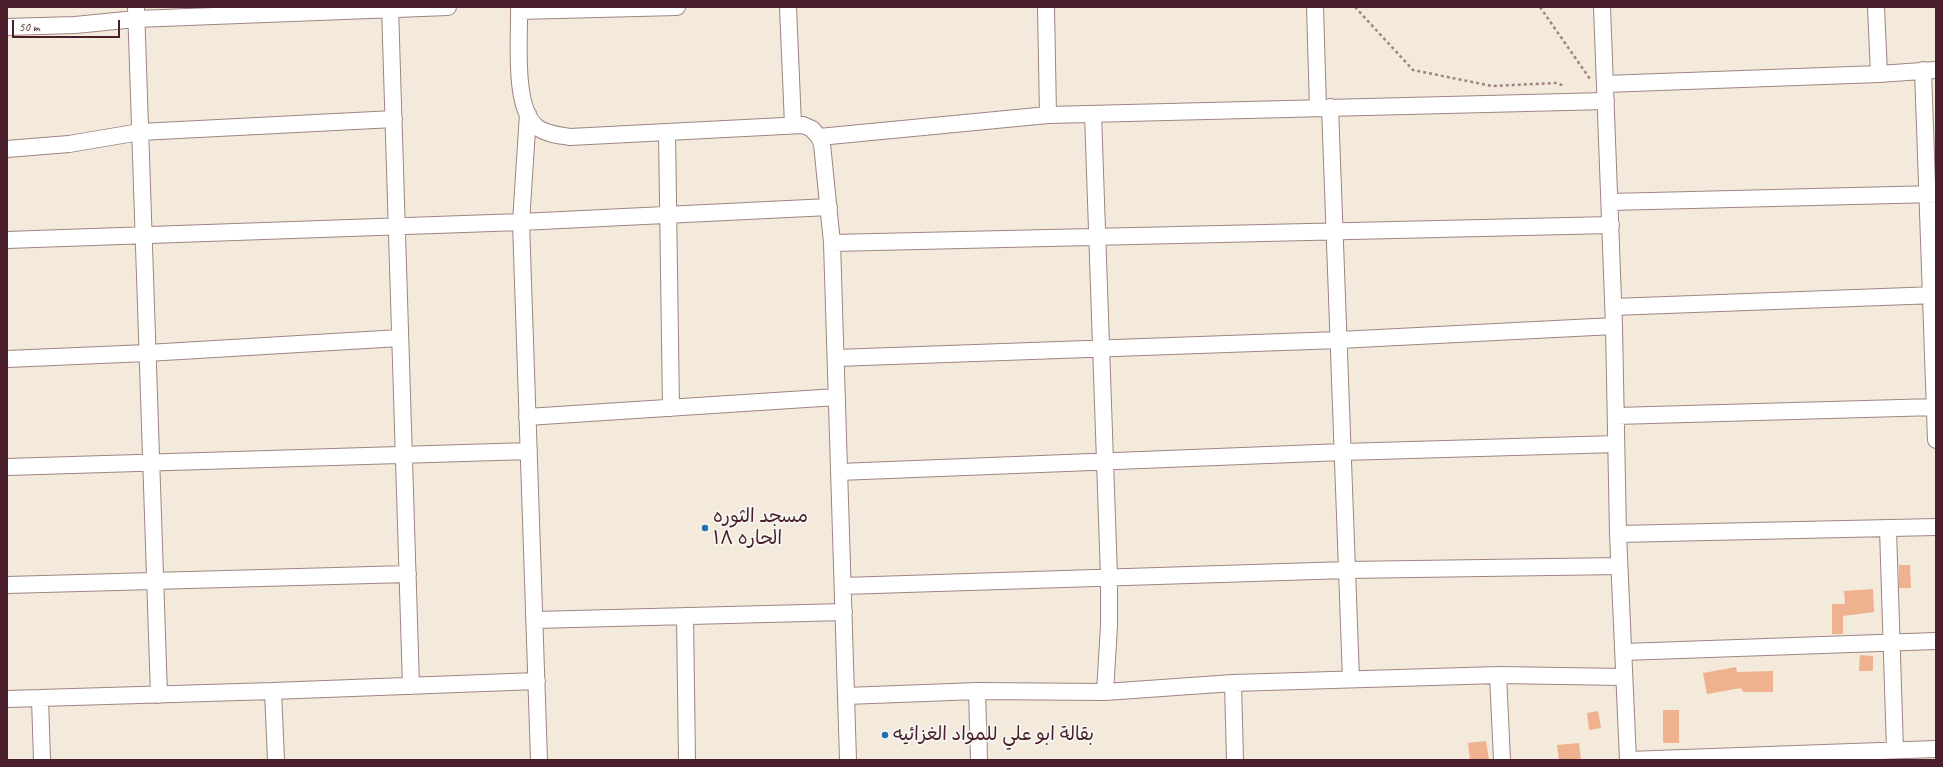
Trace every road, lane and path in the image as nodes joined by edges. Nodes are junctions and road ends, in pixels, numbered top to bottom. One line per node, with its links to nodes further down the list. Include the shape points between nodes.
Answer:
1 (448, 7): 10 (street)
2 (677, 7): 11 (street)
3 (788, 7): 24 (street)
4 (1046, 7): 22 (street)
5 (1315, 7): 19 (street)
6 (1354, 7): 17 (path, via 1413,70 1492,86 1556,83)
7 (1540, 7): 18 (path)
8 (1602, 7): 16 (street)
9 (1876, 7): 15 (street)
10 (390, 8): 12 (street); 23 (street)
11 (519, 9): 20 (street, via 520,92)
12 (136, 13): 13 (street, via 75,25); 25 (street)
13 (7, 27)
14 (1929, 70): 15 (street); 29 (street)
15 (1879, 74): 16 (street)
16 (1605, 84): 18 (street)
17 (1570, 88)
18 (1606, 101): 19 (street); 30 (street)
19 (1324, 107): 21 (street); 36 (street)
20 (528, 114): 26 (street, via 536,127 550,134 570,137); 33 (street)
21 (1093, 114): 22 (street); 38 (street)
22 (1048, 115): 27 (street)
23 (394, 119): 25 (street); 35 (street)
24 (793, 125): 26 (street); 27 (street, via 812,129)
25 (140, 132): 28 (street, via 69,144); 37 (street)
26 (667, 132): 32 (street)
27 (819, 137): 31 (street, via 824,153)
28 (7, 149)
29 (1931, 194): 30 (street); 41 (street)
30 (1610, 202): 34 (street)
31 (829, 207): 32 (street); 40 (street)
32 (669, 213): 33 (street); 52 (street)
33 (521, 222): 35 (street); 54 (street)
34 (1611, 225): 36 (street); 42 (street)
35 (397, 226): 37 (street); 44 (street)
36 (1334, 231): 38 (street); 45 (street)
37 (144, 235): 39 (street); 47 (street)
38 (1098, 236): 40 (street); 46 (street)
39 (7, 240)
40 (832, 243): 48 (street)
41 (1933, 296): 42 (street); 51 (street)
42 (1613, 307): 43 (street)
43 (1614, 326): 45 (street); 53 (street)
44 (400, 338): 47 (street); 59 (street)
45 (1339, 340): 46 (street); 58 (street)
46 (1102, 348): 48 (street); 60 (street)
47 (147, 354): 49 (street); 61 (street)
48 (836, 358): 50 (street)
49 (7, 359)
50 (837, 397): 52 (street); 63 (street)
51 (1935, 407): 53 (street); 55 (street)
52 (671, 408): 54 (street)
53 (1616, 416): 56 (street)
54 (528, 417): 57 (street)
55 (1936, 440)
56 (1616, 444): 58 (street); 66 (street)
57 (529, 451): 59 (street); 76 (street)
58 (1343, 452): 60 (street); 68 (street)
59 (404, 455): 61 (street); 69 (street)
60 (1106, 461): 63 (street); 70 (street)
61 (151, 463): 62 (street); 71 (street)
62 (7, 467)
63 (839, 472): 73 (street)
64 (1936, 527): 65 (street)
65 (1888, 529): 66 (street); 78 (street)
66 (1618, 534): 67 (street)
67 (1619, 566): 68 (street); 79 (street)
68 (1347, 570): 70 (street); 82 (street)
69 (408, 574): 71 (street); 85 (street)
70 (1109, 577): 73 (street); 88 (street)
71 (155, 581): 72 (street); 89 (street)
72 (7, 586)
73 (843, 586): 74 (street)
74 (844, 612): 75 (street); 90 (street)
75 (685, 616): 76 (street); 99 (street)
76 (534, 620): 83 (street)
77 (1936, 641): 78 (street)
78 (1892, 642): 79 (street); 94 (street)
79 (1624, 652): 81 (street)
80 (1498, 675): 81 (street); 82 (street); 103 (street)
81 (1624, 677): 104 (street)
82 (1351, 679): 84 (street)
83 (537, 681): 85 (street); 98 (street)
84 (1233, 683): 88 (street); 102 (street)
85 (411, 686): 86 (street)
86 (273, 691): 89 (street); 97 (street)
87 (977, 691): 88 (street); 90 (street); 101 (street)
88 (1105, 692)
89 (159, 695): 91 (street)
90 (846, 696): 100 (street)
91 (40, 698): 92 (street); 96 (street)
92 (7, 699)
93 (1936, 749): 94 (street)
94 (1895, 750): 95 (street)
95 (1758, 758): 104 (street)
96 (42, 760)
97 (276, 760)
98 (539, 760)
99 (687, 760)
100 (848, 760)
101 (979, 760)
102 (1235, 760)
103 (1502, 760)
104 (1628, 760)

